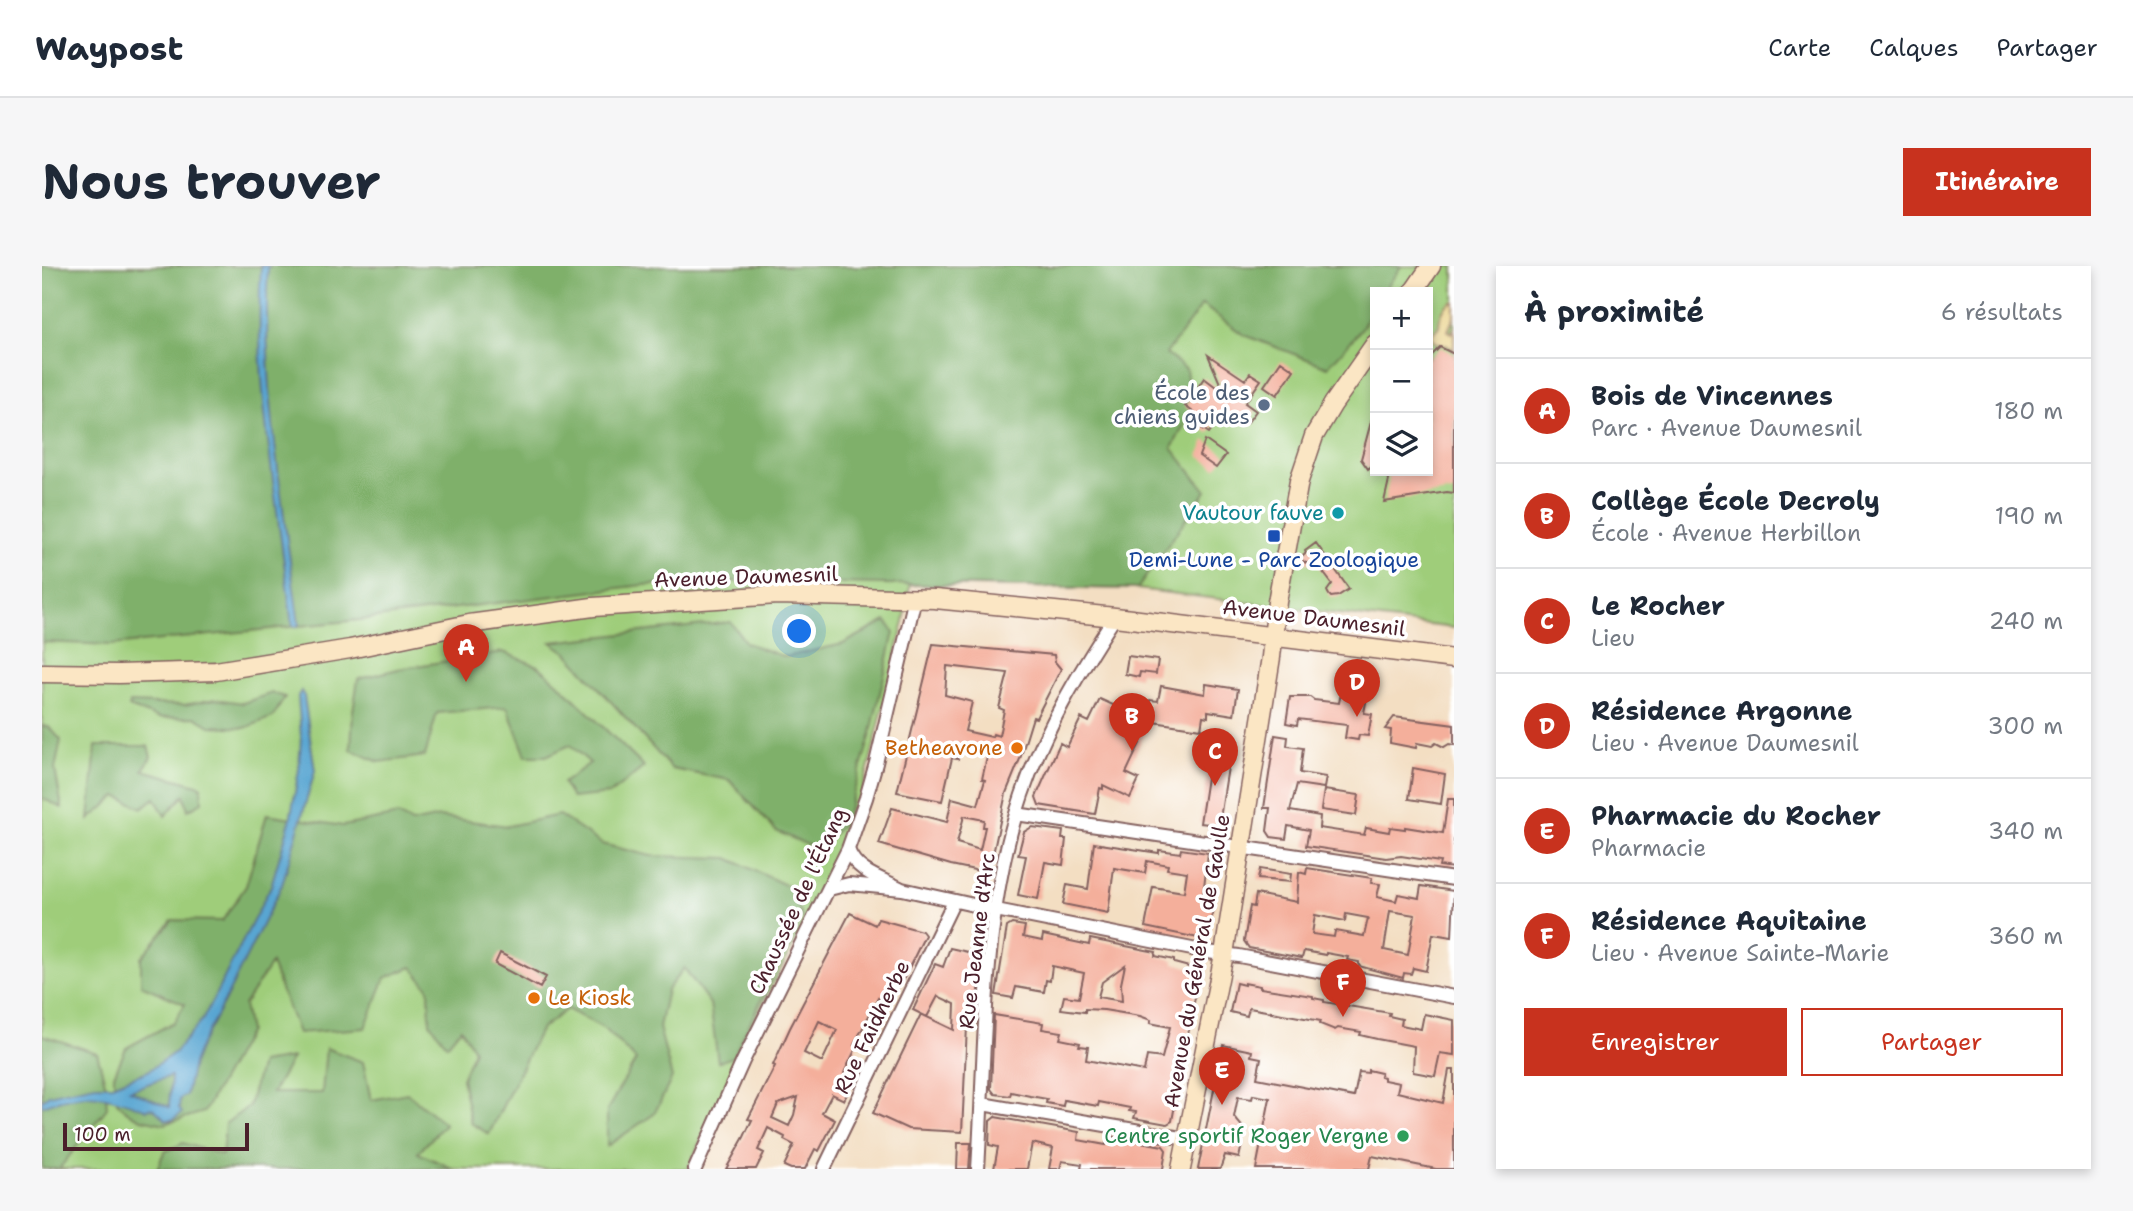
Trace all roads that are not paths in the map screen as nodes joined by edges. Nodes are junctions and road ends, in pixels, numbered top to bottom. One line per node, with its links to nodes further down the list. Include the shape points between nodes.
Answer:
1 (1432, 266): 2 (street)
2 (1417, 287)
3 (1371, 350): 6 (street, Avenue du Général de Gaulle, via 1314,436 1294,504)
4 (915, 598): 5 (street, Avenue Daumesnil); 8 (street, Avenue Daumesnil, via 778,595 593,607 469,624 216,671); 11 (street, Chaussée de l'Étang, via 873,775)
5 (1115, 617): 6 (street, Avenue Daumesnil); 9 (street, Rue Jeanne d'Arc, via 1056,713)
6 (1274, 636): 7 (street, Avenue Daumesnil); 10 (street, Avenue du Général de Gaulle)
7 (1454, 659)
8 (42, 673)
9 (1016, 814): 10 (street); 16 (street, Rue Jeanne d'Arc)
10 (1242, 847): 12 (street); 17 (street, Avenue du Général de Gaulle)
11 (848, 849): 13 (street, Chaussée de l'Étang); 14 (street, via 862,868)
12 (1454, 879)
13 (829, 889): 14 (street, via 849,884); 21 (street, Chaussée de l'Étang, via 749,1048)
14 (902, 889): 15 (street)
15 (954, 901): 16 (street); 22 (street, Rue Faidherbe)
16 (996, 910): 17 (street); 19 (street, Rue Jeanne d'Arc, via 986,999)
17 (1224, 954): 18 (street); 20 (street, Avenue du Général de Gaulle)
18 (1454, 997)
19 (982, 1104): 20 (street); 23 (street, Rue Jeanne d'Arc)
20 (1187, 1139): 24 (street, Avenue du Général de Gaulle)
21 (695, 1169)
22 (824, 1169)
23 (978, 1169)
24 (1181, 1169)

